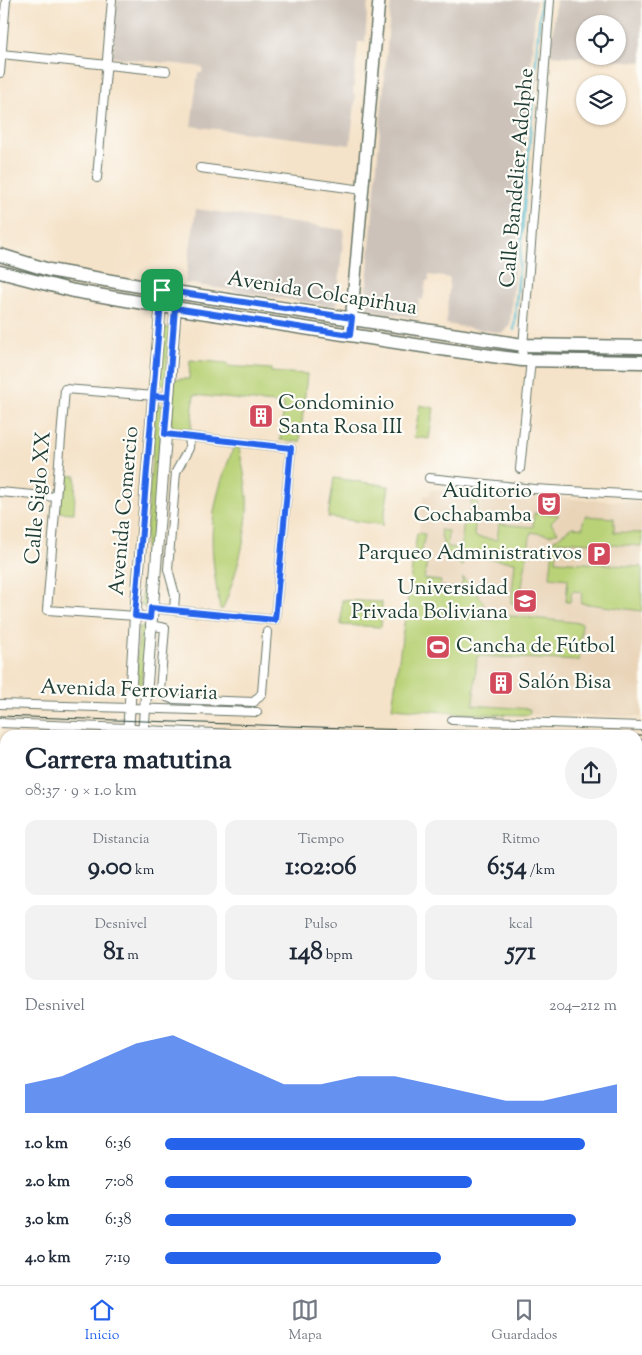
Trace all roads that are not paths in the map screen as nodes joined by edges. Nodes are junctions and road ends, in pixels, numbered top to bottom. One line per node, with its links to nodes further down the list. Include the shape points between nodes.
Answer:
1 (6, 0): 5 (street)
2 (112, 0): 6 (street)
3 (379, 0): 11 (main road)
4 (550, 0): 20 (street, Calle Bandelier Adolphe)
5 (2, 54): 6 (street); 8 (street)
6 (106, 65): 7 (street); 10 (street)
7 (166, 72)
8 (0, 73)
9 (200, 168): 11 (street)
10 (97, 178)
11 (363, 190): 18 (main road)
12 (0, 255): 14 (main road, Avenida Colcapirhua, via 49,270)
13 (0, 272): 16 (main road, via 74,291)
14 (162, 290): 15 (main road, Avenida Colcapirhua); 16 (street, Avenida Comercio)
15 (177, 292): 17 (street, Avenida Comercio); 18 (main road, Avenida Colcapirhua)
16 (161, 306): 17 (main road, Avenida Colcapirhua); 24 (street, Avenida Comercio)
17 (175, 308): 19 (main road, Avenida Colcapirhua); 25 (street, Avenida Comercio)
18 (352, 318): 19 (main road); 20 (main road, Avenida Colcapirhua)
19 (350, 335): 22 (main road, Avenida Colcapirhua)
20 (523, 345): 21 (main road, Avenida Colcapirhua); 22 (street, Calle Bandelier Adolphe)
21 (642, 348)
22 (527, 360): 23 (main road, Avenida Colcapirhua); 28 (street, Calle Bandelier Adolphe)
23 (642, 362)
24 (153, 396): 25 (street); 32 (street, Calle Siglo XX, via 65,388); 34 (street, Avenida Comercio)
25 (168, 397): 26 (street, Avenida Comercio)
26 (165, 434): 27 (street); 35 (street, Avenida Comercio)
27 (190, 437): 33 (street, via 189,448 176,472 168,569 175,595); 33 (street, via 291,448 275,620)
28 (520, 469)
29 (429, 478): 31 (street, via 534,489)
30 (0, 492): 32 (street)
31 (642, 495)
32 (56, 497): 34 (street, Calle Siglo XX, via 48,610)
33 (174, 610): 35 (street)
34 (135, 616): 35 (street); 38 (street, Avenida Comercio)
35 (151, 617): 36 (street, via 165,628 160,690 172,699 254,702 262,693); 39 (street, Avenida Comercio)
36 (267, 632)
37 (0, 704): 38 (street, Avenida Ferroviaria)
38 (130, 708): 39 (street, Avenida Ferroviaria); 45 (street, Avenida Comercio)
39 (144, 710): 40 (street, Avenida Ferroviaria); 46 (street, Avenida Comercio)
40 (257, 712)
41 (452, 720): 43 (street)
42 (0, 723): 44 (street, Avenida Ferroviaria)
43 (642, 726)
44 (112, 730)
45 (128, 730)
46 (143, 730)

